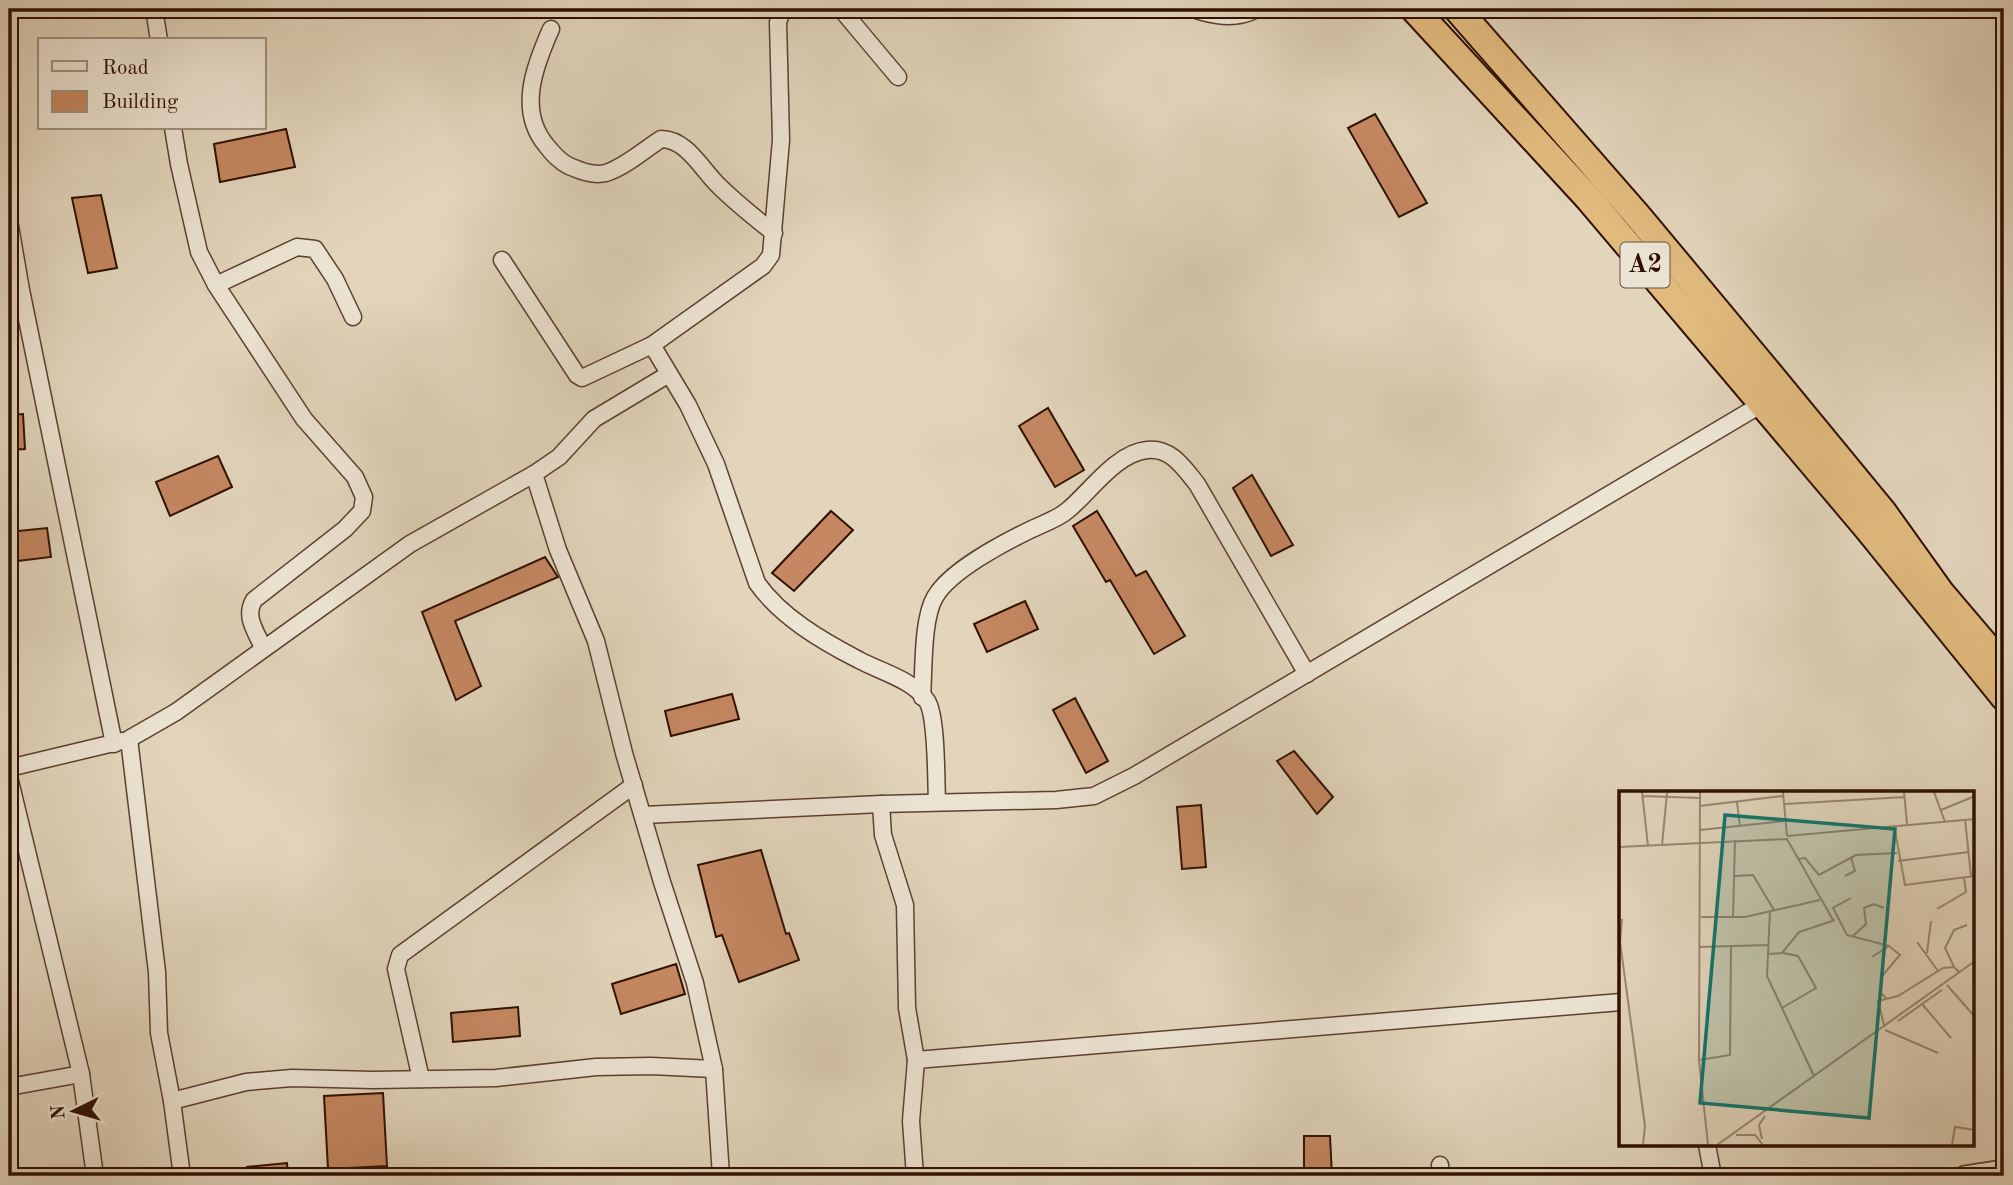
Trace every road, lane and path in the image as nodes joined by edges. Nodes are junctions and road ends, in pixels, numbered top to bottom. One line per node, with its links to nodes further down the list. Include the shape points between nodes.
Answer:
1 (154, 9): 9 (street)
2 (783, 9): 13 (street, via 778,22 781,139)
3 (841, 9): 10 (street)
4 (1198, 9): 5 (street, via 1224,18)
5 (1258, 9)
6 (1415, 9): 19 (highway, A2, via 1589,199)
7 (1457, 9): 21 (highway, A2, via 1637,215)
8 (551, 29): 13 (street, via 536,62 530,100 532,120 542,142 560,162 585,173 604,173 661,139 670,139)
9 (159, 38)
10 (898, 77)
11 (173, 130): 15 (street, via 199,252)
12 (9, 220): 27 (street, via 23,303)
13 (774, 233): 17 (street, via 771,255 763,266)
14 (502, 260): 17 (street, via 582,378)
15 (216, 285): 16 (street, via 297,247 315,249); 22 (street, via 304,419 355,477 364,497 362,511 345,530 254,600 250,619)
16 (354, 317)
17 (652, 345): 18 (street)
18 (669, 374): 20 (street, via 594,419 559,457); 25 (street, via 716,464 757,583 769,600 858,659 904,681)
19 (1762, 404): 21 (highway, A2); 24 (street)
20 (534, 474): 22 (street, via 410,544); 30 (street, via 558,550 596,641)
21 (1875, 520): 23 (highway, A2); 26 (highway, A2)
22 (263, 648): 27 (street, via 176,712)
23 (2004, 667)
24 (1307, 674): 25 (street, via 1197,484 1170,455 1146,450 1129,455 1088,487 1067,511 977,559 936,594 929,610); 31 (street, via 1094,796)
25 (922, 697): 31 (street, via 932,722)
26 (2004, 697)
27 (121, 741): 28 (street); 40 (street, via 157,972 159,1033)
28 (9, 768)
29 (9, 777): 37 (street)
30 (634, 785): 33 (street); 38 (street, via 400,955 396,969)
31 (937, 802): 32 (street)
32 (881, 804): 33 (street); 35 (street, via 883,835 905,905 907,1008)
33 (643, 816): 36 (street, via 695,983)
34 (1619, 1003): 35 (street)
35 (916, 1059): 46 (street, via 911,1121)
36 (714, 1069): 38 (street, via 596,1067 496,1078); 45 (street)
37 (81, 1074): 39 (street); 43 (street)
38 (421, 1079): 40 (street, via 246,1082)
39 (9, 1087)
40 (173, 1101): 44 (street)
41 (1707, 1146): 47 (street)
42 (2004, 1170): 48 (street)
43 (95, 1176)
44 (182, 1176)
45 (720, 1176)
46 (915, 1176)
47 (1713, 1176)
48 (1965, 1176)

